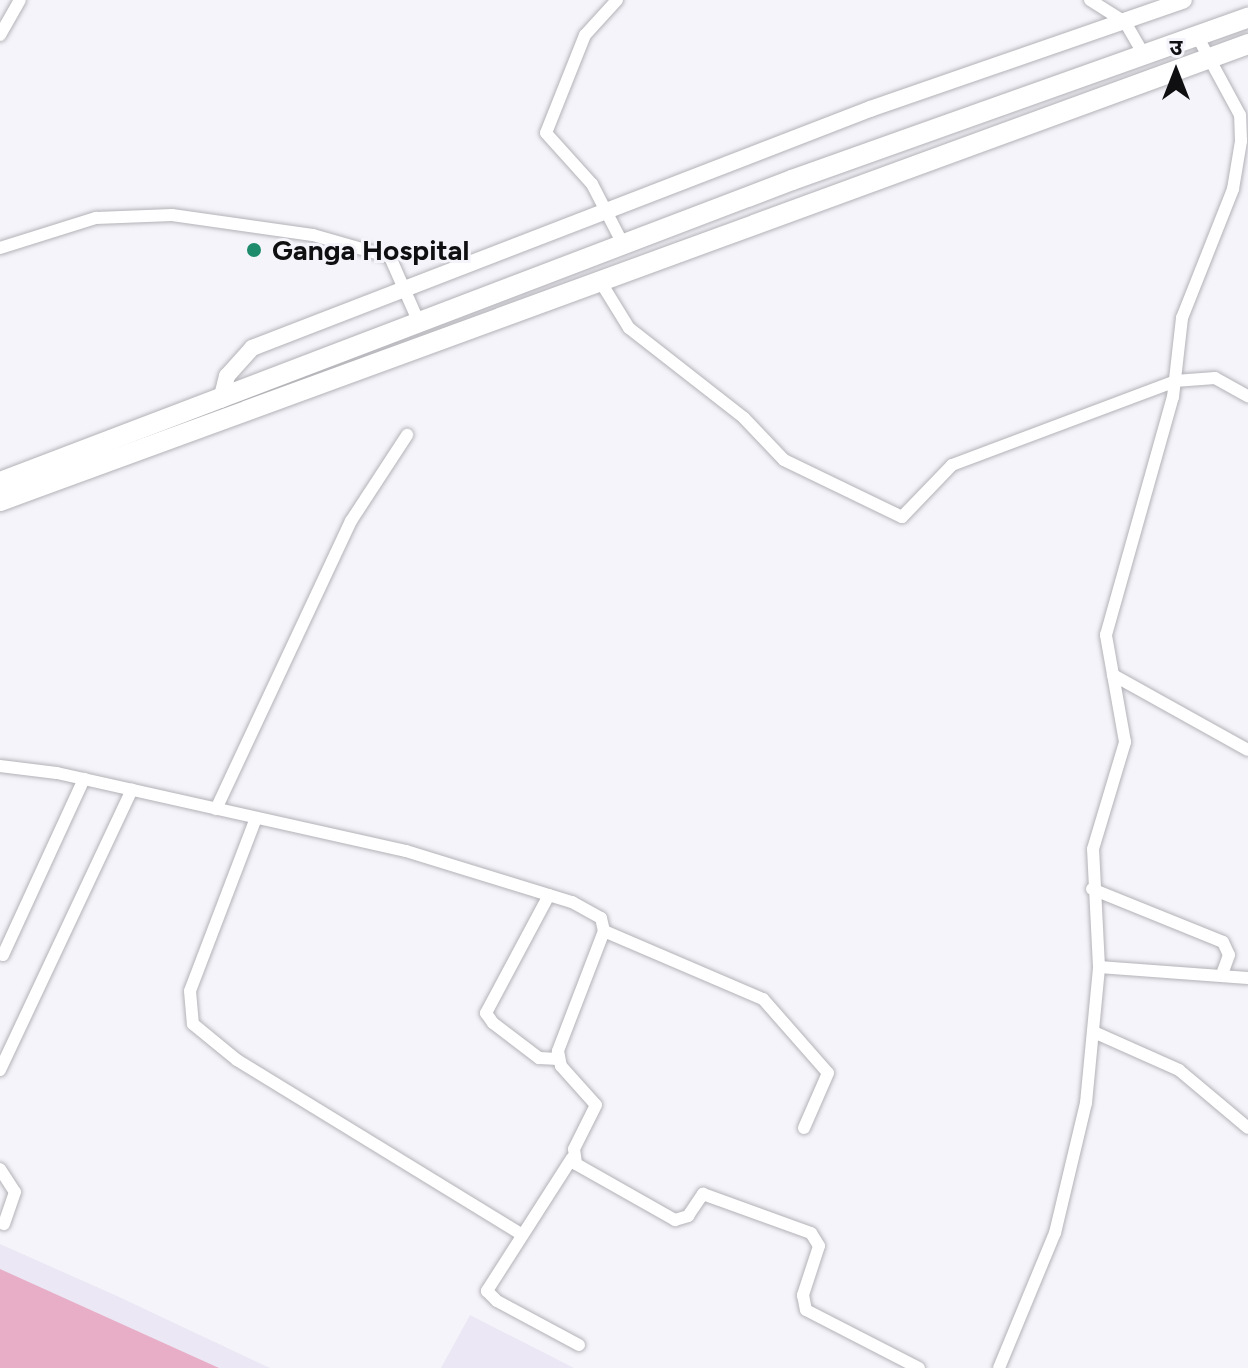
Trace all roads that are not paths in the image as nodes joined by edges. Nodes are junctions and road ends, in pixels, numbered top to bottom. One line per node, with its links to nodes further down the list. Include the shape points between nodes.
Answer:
1 (20, 0): 5 (street)
2 (617, 0): 14 (street, via 585,35 546,133 592,184)
3 (1090, 0): 7 (street)
4 (1184, 0): 7 (street)
5 (5, 16): 9 (street)
6 (1248, 18): 8 (highway)
7 (1125, 22): 11 (street); 14 (street)
8 (1196, 34): 11 (highway); 12 (street)
9 (0, 35)
10 (1248, 44): 12 (highway)
11 (1142, 52): 15 (highway)
12 (1209, 57): 13 (street); 17 (highway)
13 (1244, 116): 20 (street, via 1233,189 1182,318)
14 (605, 210): 15 (street); 18 (street)
15 (624, 246): 19 (highway)
16 (0, 248): 18 (street, via 96,218 172,215 313,235 390,257)
17 (600, 281): 20 (street, via 629,328 744,418 784,460 902,517 952,465); 25 (highway)
18 (402, 287): 19 (street); 22 (street, via 252,348 227,376)
19 (420, 325): 22 (highway)
20 (1175, 381): 21 (street, via 1215,378); 26 (street, via 1106,635)
21 (1248, 396)
22 (221, 400): 24 (highway)
23 (407, 435): 32 (street, via 351,521)
24 (0, 482)
25 (0, 501)
26 (1113, 675): 27 (street); 34 (street, via 1125,742 1095,837)
27 (1248, 750)
28 (3, 766): 29 (street); 30 (street)
29 (84, 779): 31 (street); 37 (street)
30 (0, 780)
31 (132, 790): 32 (street); 43 (street)
32 (216, 809): 33 (street)
33 (256, 818): 35 (street, via 406,851); 49 (street, via 190,991 193,1024 237,1060)
34 (1092, 889): 38 (street); 39 (street, via 1223,942 1229,955)
35 (549, 895): 36 (street, via 601,918); 42 (street, via 486,1013 539,1058)
36 (604, 931): 42 (street); 44 (street, via 763,999 828,1073)
37 (3, 955)
38 (1099, 967): 39 (street); 41 (street)
39 (1222, 974): 40 (street)
40 (1248, 978)
41 (1096, 1033): 45 (street, via 1179,1070); 52 (street, via 1067,1193 1043,1266)
42 (558, 1059): 46 (street, via 596,1105)
43 (0, 1070)
44 (804, 1128)
45 (1248, 1128)
46 (572, 1158): 49 (street); 51 (street, via 675,1220 688,1216 703,1194 811,1233 819,1246 803,1295 806,1310)
47 (0, 1169): 48 (street, via 15,1192)
48 (4, 1224)
49 (521, 1234): 50 (street, via 488,1283 490,1297)
50 (579, 1345)
51 (919, 1368)
52 (999, 1368)

